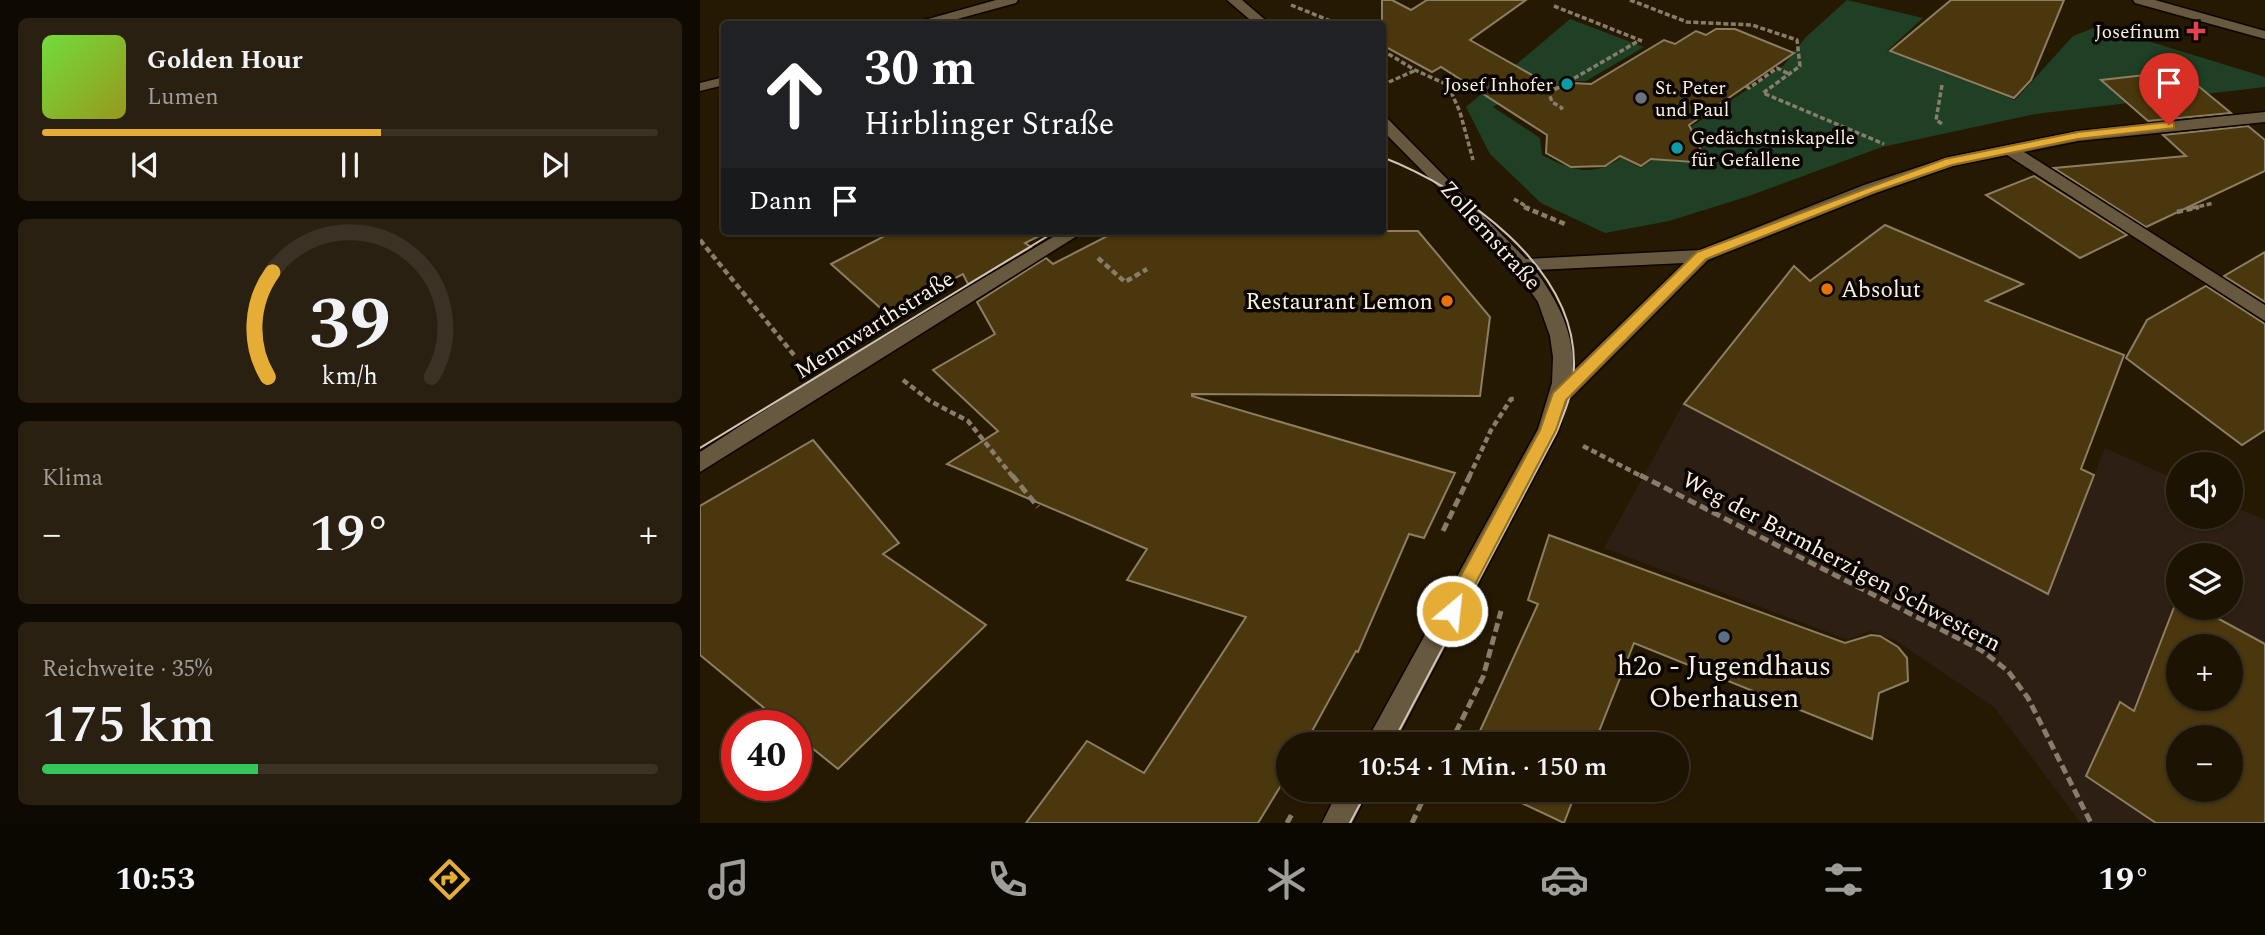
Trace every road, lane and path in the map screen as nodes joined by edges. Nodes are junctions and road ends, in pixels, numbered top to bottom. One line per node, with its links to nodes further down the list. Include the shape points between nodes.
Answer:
1 (1011, 0): 7 (street)
2 (1234, 0): 8 (street)
3 (1630, 0): 13 (path, via 1687,22 1752,25 1797,40 1800,66)
4 (2140, 0): 10 (street)
5 (1282, 1): 9 (path)
6 (1554, 6): 18 (path, via 1641,40 1549,93)
7 (937, 21)
8 (1259, 21)
9 (1331, 21)
10 (2265, 35)
11 (1386, 52): 12 (path)
12 (1415, 70): 15 (path); 23 (path, via 1448,85)
13 (1789, 74): 16 (path, via 1777,68); 22 (path, via 1763,93)
14 (721, 81): 17 (street)
15 (1386, 83)
16 (1746, 86)
17 (700, 87)
18 (1560, 109)
19 (2265, 117): 21 (street, via 2112,131)
20 (1386, 126): 30 (street, Zollernstraße)
21 (2009, 149): 22 (street); 32 (street)
22 (1937, 166): 29 (street)
23 (1475, 167)
24 (1513, 198): 25 (path)
25 (1574, 229)
26 (1068, 235): 33 (street, Mennwarthstraße)
27 (1076, 235): 31 (path, via 1125,282)
28 (700, 240): 34 (path)
29 (1702, 256): 30 (street); 35 (street)
30 (1521, 265): 35 (street, Zollernstraße, via 1548,299 1560,336)
31 (1147, 269)
32 (2265, 314)
33 (870, 354): 34 (street, Mennwarthstraße); 38 (path, via 930,401 968,421)
34 (819, 385): 37 (street, Mennwarthstraße)
35 (1559, 397): 39 (street, Zollernstraße, via 1531,464)
36 (1579, 444): 44 (path, Weg der Barmherzigen Schwestern, via 1981,650 2008,671 2028,698)
37 (700, 463)
38 (1038, 507)
39 (1386, 732)
40 (1347, 802): 42 (street)
41 (1422, 802): 43 (path)
42 (1336, 823)
43 (1412, 823)
44 (2091, 823)

